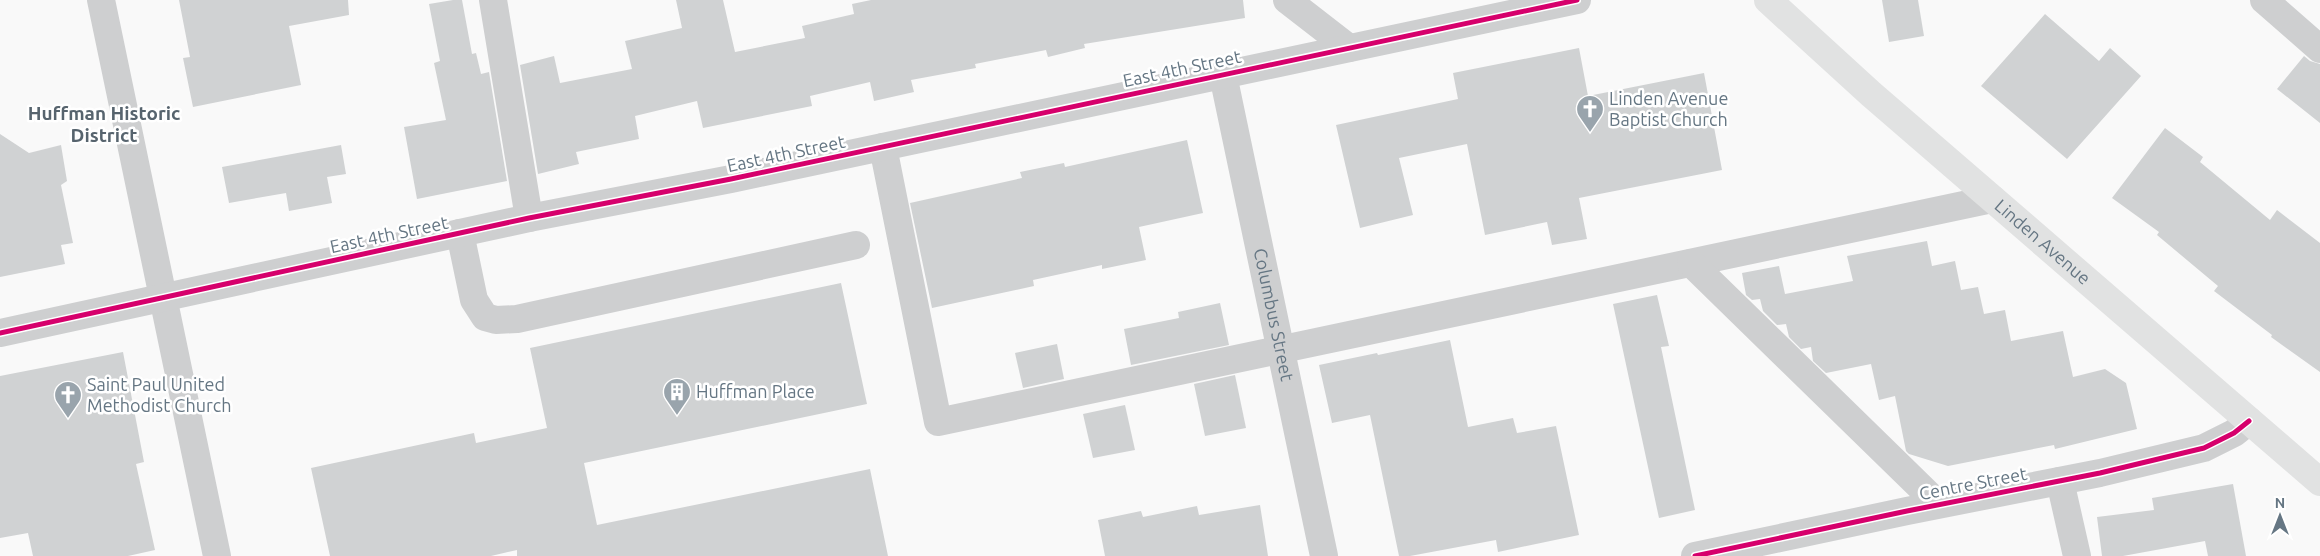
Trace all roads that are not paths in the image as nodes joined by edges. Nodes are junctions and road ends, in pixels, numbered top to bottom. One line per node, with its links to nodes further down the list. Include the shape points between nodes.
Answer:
1 (101, 0): 16 (street)
2 (493, 0): 12 (street)
3 (1287, 0): 7 (street)
4 (1577, 0): 7 (street, East 4th Street)
5 (1768, 0): 11 (main road, Linden Avenue)
6 (2264, 0): 8 (street)
7 (1349, 48): 9 (street, East 4th Street)
8 (2320, 49)
9 (1223, 75): 10 (street, East 4th Street); 18 (street, Columbus Street)
10 (883, 147): 12 (street, East 4th Street); 18 (street, via 938,422)
11 (1992, 200): 15 (street); 19 (main road, Linden Avenue)
12 (529, 218): 13 (street, East 4th Street)
13 (460, 234): 14 (street, via 474,300 485,317 496,320 517,319); 16 (street, East 4th Street)
14 (856, 246)
15 (1691, 263): 18 (street); 22 (street)
16 (162, 299): 17 (street, East 4th Street); 23 (street)
17 (0, 334)
18 (1280, 350): 24 (street, Columbus Street)
19 (2249, 421): 20 (street, Centre Street, via 2234,433 2204,448); 21 (main road, Linden Avenue)
20 (2060, 481): 22 (street, Centre Street); 26 (street)
21 (2320, 482)
22 (1938, 504): 25 (street, Centre Street)
23 (217, 556)
24 (1324, 556)
25 (1695, 556)
26 (2077, 556)

